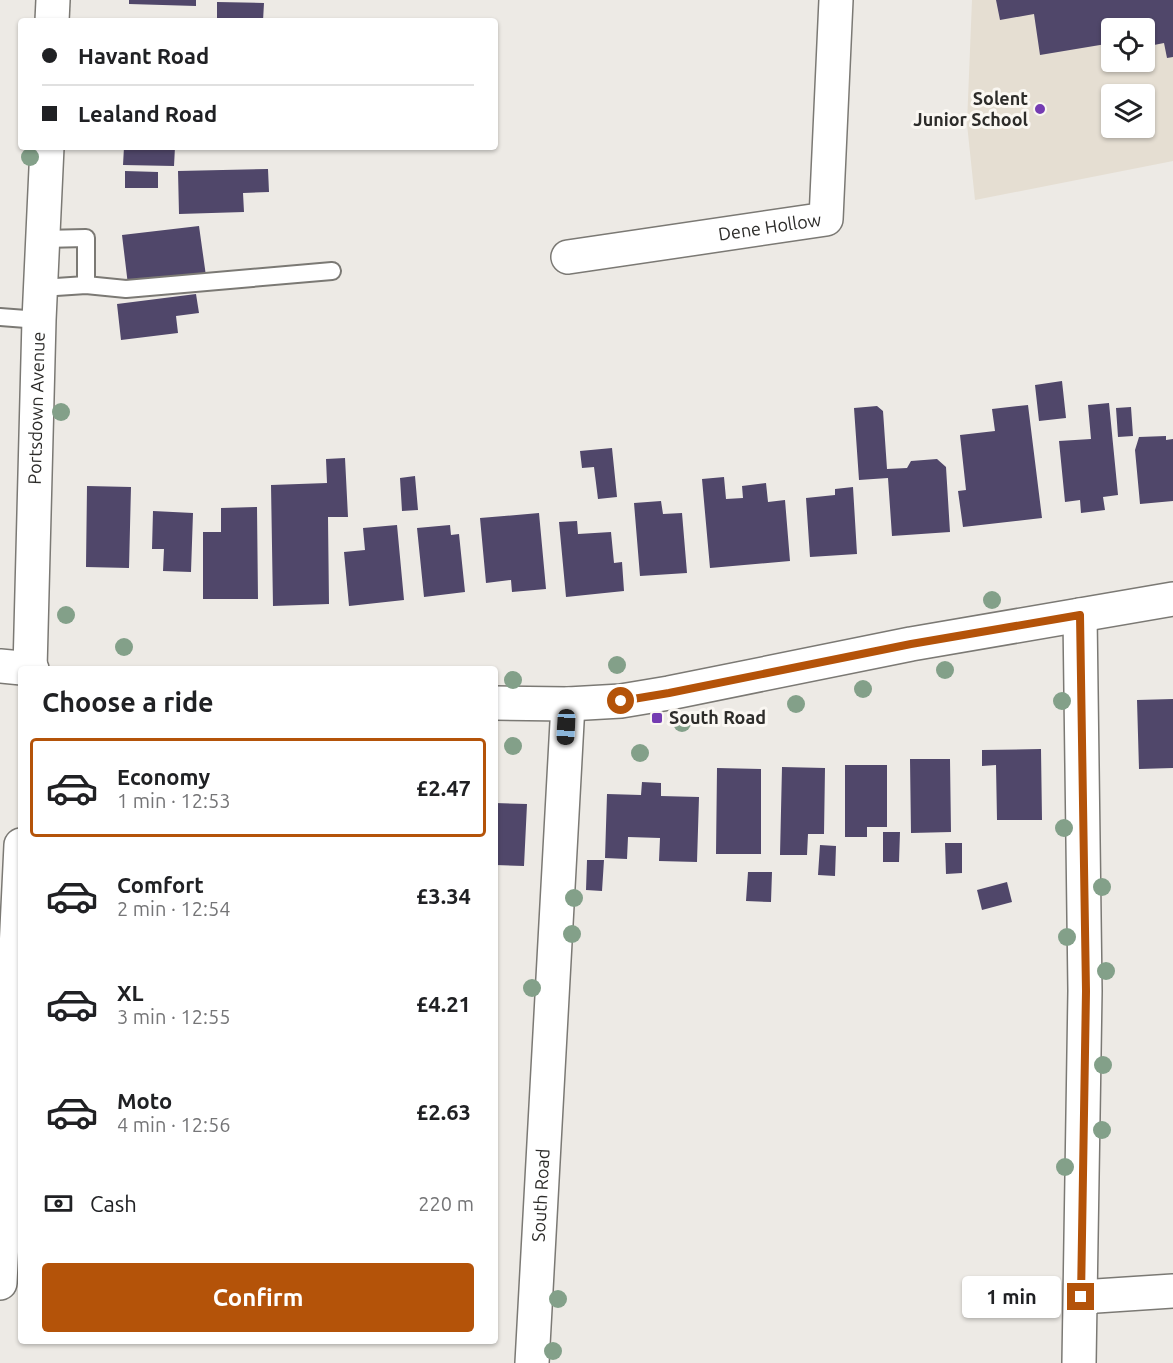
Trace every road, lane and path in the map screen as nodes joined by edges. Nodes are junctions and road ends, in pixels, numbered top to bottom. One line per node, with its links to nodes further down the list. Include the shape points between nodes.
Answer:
1 (53, 0): 3 (street)
2 (836, 0): 6 (street, Dene Hollow, via 826,219)
3 (52, 18)
4 (47, 150): 5 (street, Portsdown Avenue)
5 (43, 239): 8 (lane, via 86,238); 9 (street, Portsdown Avenue)
6 (568, 257)
7 (332, 271): 8 (lane, via 126,289)
8 (86, 285): 9 (lane)
9 (40, 304): 10 (lane); 14 (street, Portsdown Avenue)
10 (0, 317)
11 (1173, 599): 12 (street)
12 (1080, 615): 17 (street, via 911,644 669,693); 23 (street, via 1086,991)
13 (0, 666): 15 (street)
14 (30, 666)
15 (18, 668)
16 (498, 703): 17 (street)
17 (568, 704): 24 (street, South Road)
18 (18, 862): 19 (street)
19 (9, 915): 20 (street)
20 (5, 1074): 21 (street)
21 (0, 1283)
22 (1173, 1291): 23 (street)
23 (1081, 1297): 25 (street)
24 (532, 1363)
25 (1079, 1363)

